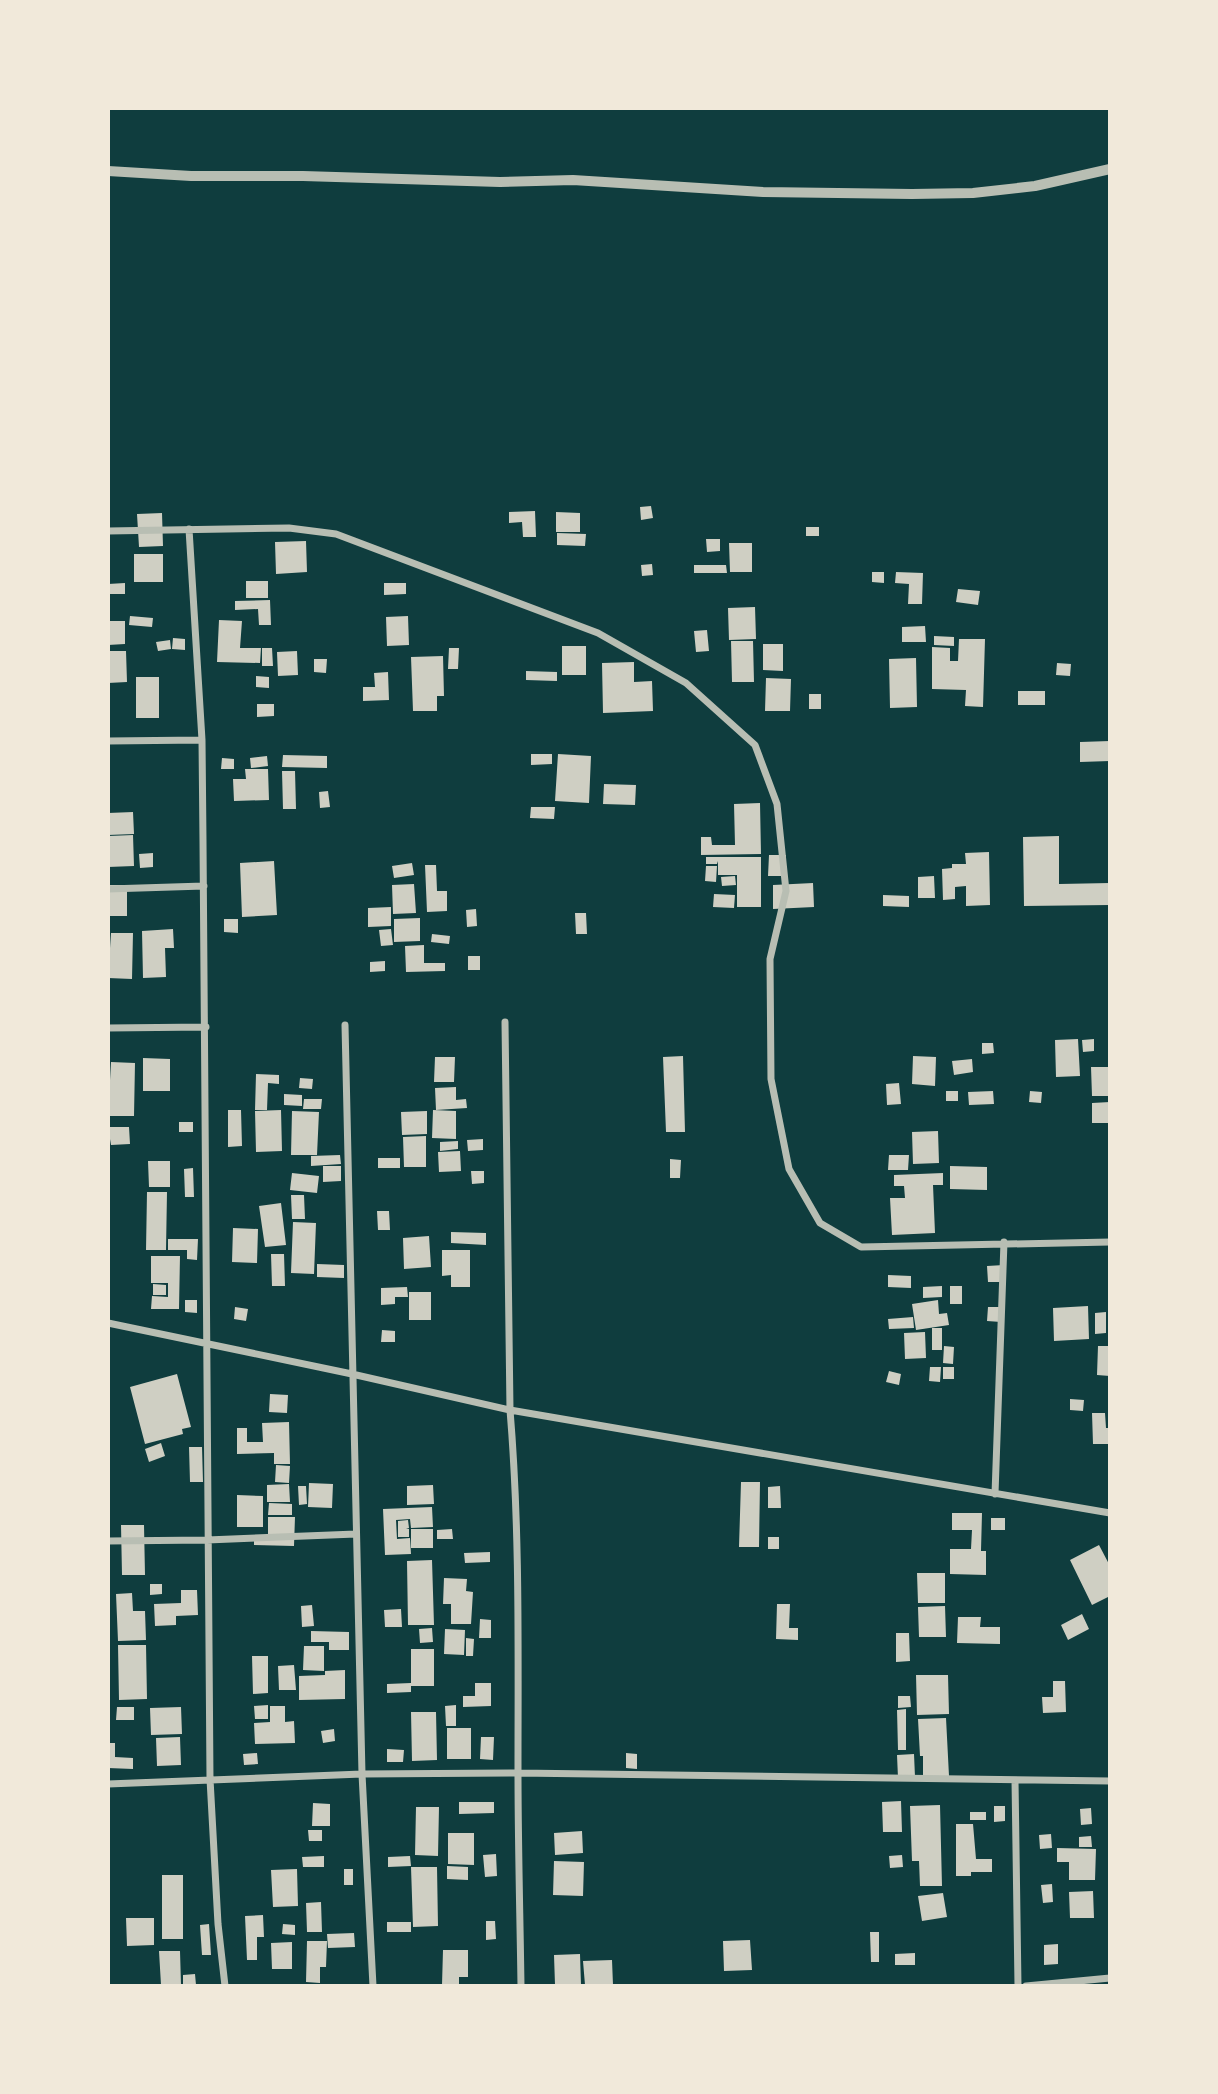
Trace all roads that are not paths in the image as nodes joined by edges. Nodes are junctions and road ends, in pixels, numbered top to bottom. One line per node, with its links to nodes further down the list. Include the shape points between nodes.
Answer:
1 (1110, 169): 2 (street, via 1035,186 912,194 573,180)
2 (108, 171)
3 (189, 529): 4 (street); 5 (street); 13 (street, via 289,528 336,534 598,633 685,683 755,745 777,804 786,891 770,959 771,1079 789,1169 821,1223 861,1247)
4 (108, 531)
5 (202, 740): 6 (street); 7 (street)
6 (108, 741)
7 (204, 886): 8 (street); 11 (street)
8 (108, 889)
9 (505, 1022): 18 (street)
10 (345, 1025): 17 (street)
11 (206, 1027): 12 (street); 16 (street)
12 (108, 1028)
13 (1004, 1242): 14 (street); 19 (street)
14 (1110, 1242)
15 (108, 1323): 16 (street)
16 (205, 1342): 17 (street); 22 (street)
17 (352, 1374): 18 (street); 21 (street)
18 (510, 1410): 19 (street); 24 (street, via 520,1655)
19 (995, 1493): 20 (street)
20 (1110, 1513)
21 (356, 1534): 22 (street); 25 (street)
22 (207, 1540): 23 (street); 26 (street)
23 (108, 1541)
24 (518, 1773): 25 (street); 27 (street); 34 (street)
25 (362, 1774): 26 (street); 33 (street)
26 (210, 1779): 29 (street); 32 (street)
27 (1015, 1780): 28 (street); 35 (street)
28 (1110, 1781)
29 (108, 1784)
30 (1110, 1978): 31 (street)
31 (1084, 1983): 36 (street)
32 (225, 1986)
33 (373, 1986)
34 (521, 1986)
35 (1018, 1986)
36 (1026, 1986)

